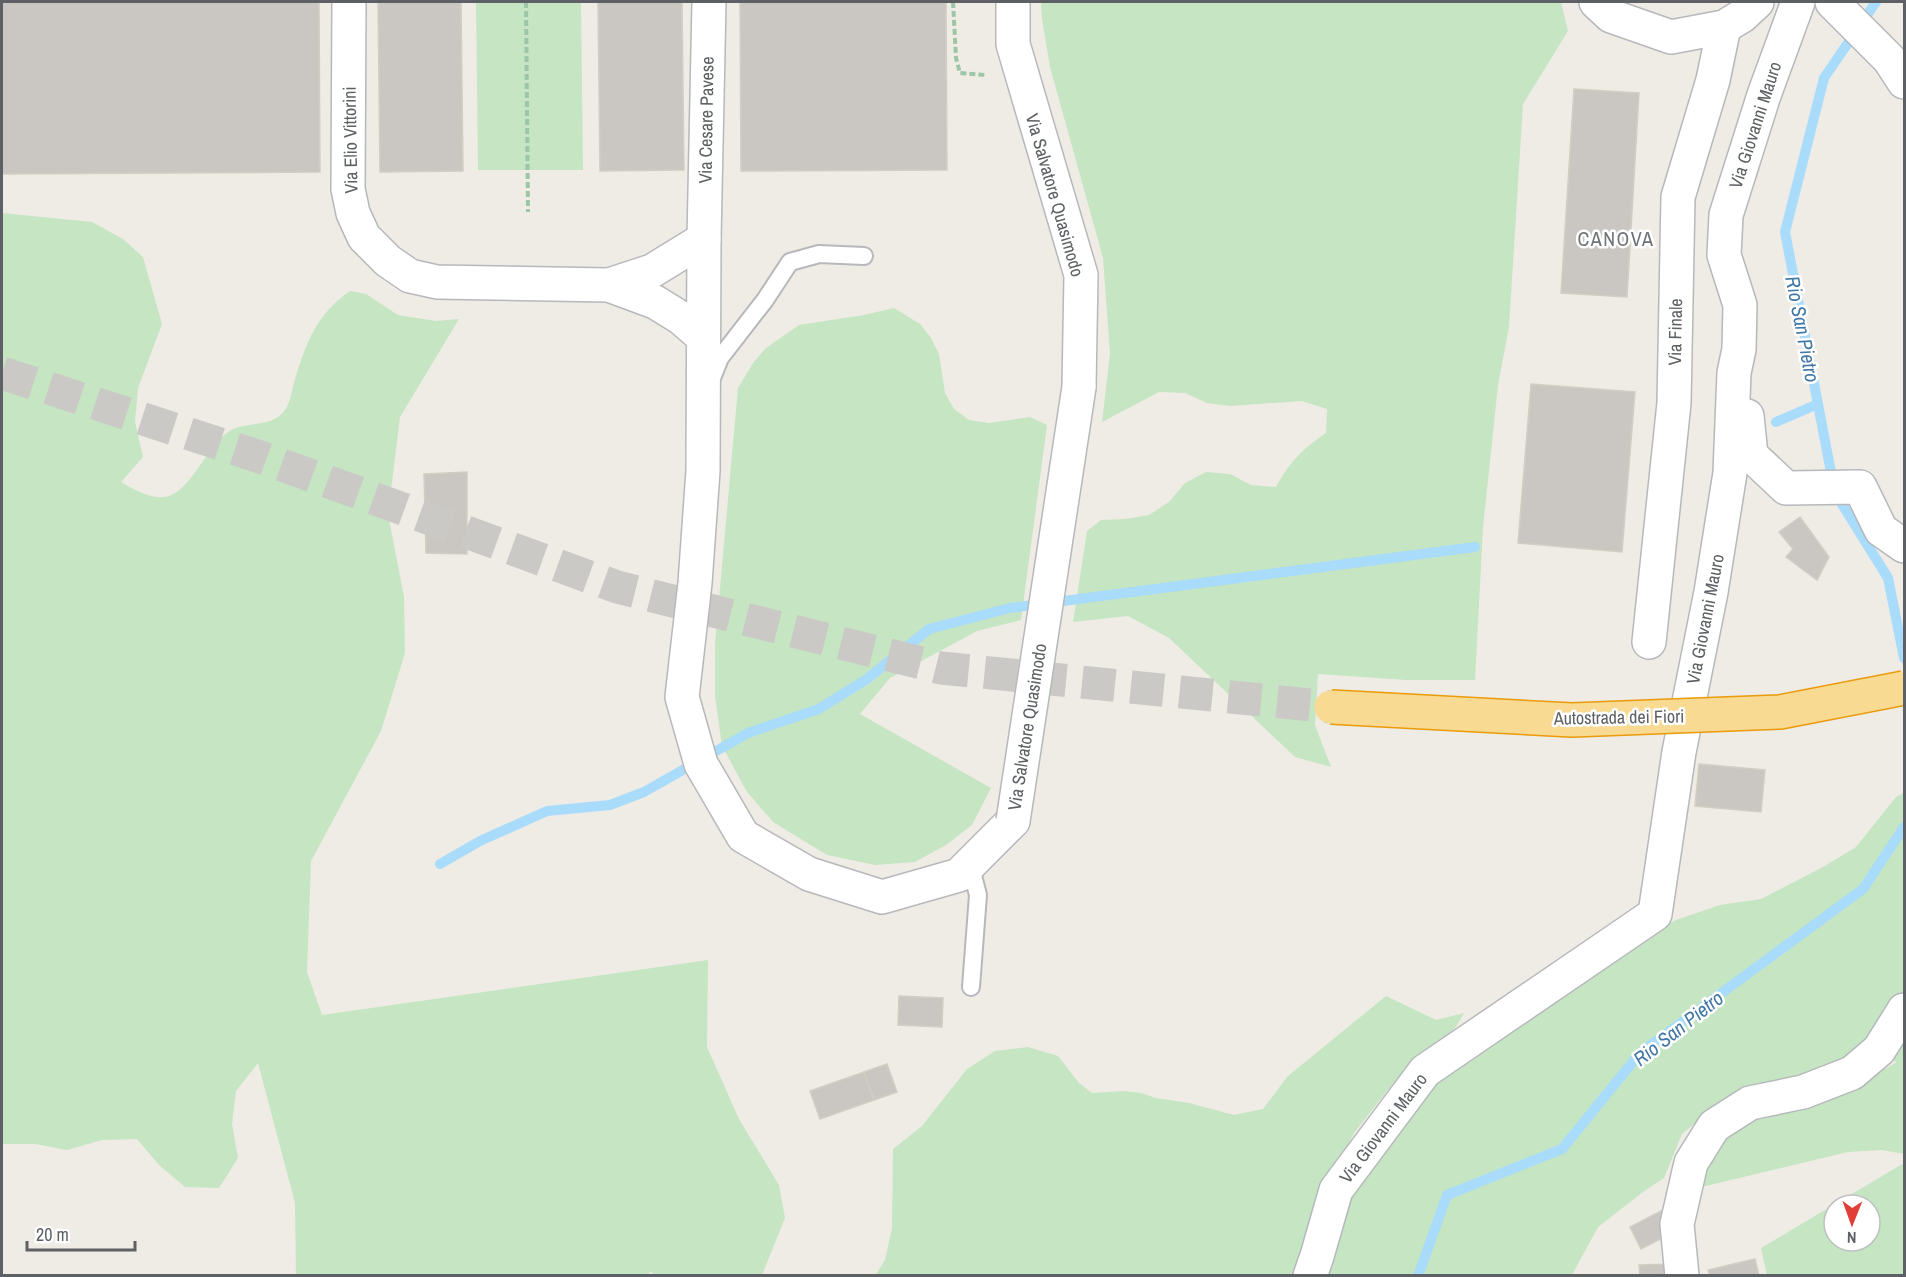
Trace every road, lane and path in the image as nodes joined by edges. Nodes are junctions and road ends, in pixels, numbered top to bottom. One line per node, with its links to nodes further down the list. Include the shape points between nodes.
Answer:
1 (349, 2): 16 (street, Via Elio Vittorini, via 348,189 364,237 410,276 437,282)
2 (526, 2): 13 (path)
3 (708, 2): 14 (street, Via Cesare Pavese)
4 (953, 2): 12 (path, via 960,73)
5 (1013, 2): 12 (street, Via Salvatore Quasimodo, via 1013,44)
6 (1596, 2): 10 (street, via 1611,16 1671,37)
7 (1756, 2): 10 (street)
8 (1798, 2): 18 (street, Via Giovanni Mauro, via 1726,215 1724,255 1740,306)
9 (1832, 2): 11 (street)
10 (1724, 27): 21 (street, Via Finale, via 1713,80 1678,196 1674,403)
11 (1897, 71)
12 (1022, 74): 24 (street, Via Salvatore Quasimodo, bridge, via 1081,275 1079,387 1013,821)
13 (528, 212)
14 (704, 239): 16 (street, via 652,272); 17 (street, Via Cesare Pavese)
15 (864, 256): 19 (lane, via 819,254 790,262 720,358)
16 (609, 285): 17 (street, via 655,302)
17 (703, 337): 19 (street, Via Salvatore Quasimodo)
18 (1740, 349): 20 (street, via 1746,375 1751,455 1786,488 1860,487 1881,530); 27 (street, Via Giovanni Mauro, via 1734,373 1730,473 1654,914 1425,1071 1336,1190)
19 (703, 398): 24 (street, Via Salvatore Quasimodo, via 703,471 682,697 701,764 743,836 809,874 882,897 959,875)
20 (1905, 546)
21 (1649, 642)
22 (1905, 688): 23 (highway, Autostrada dei Fiori, bridge, via 1780,712 1572,720)
23 (1331, 708)
24 (970, 864): 25 (lane, via 978,895)
25 (971, 987)
26 (1905, 1010): 28 (street, via 1879,1050 1852,1073 1803,1092 1750,1103 1714,1126 1691,1163 1677,1224)
27 (1310, 1275)
28 (1682, 1275)

